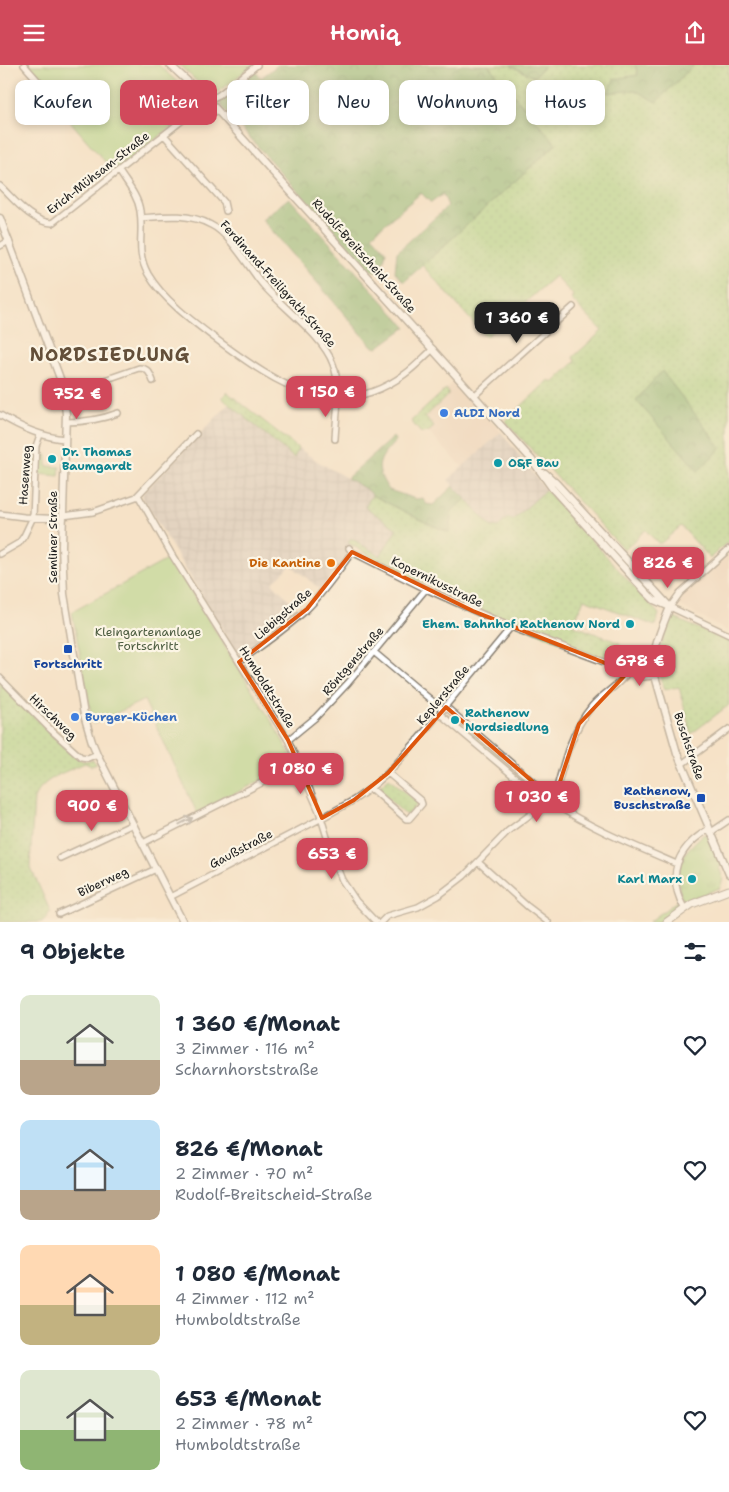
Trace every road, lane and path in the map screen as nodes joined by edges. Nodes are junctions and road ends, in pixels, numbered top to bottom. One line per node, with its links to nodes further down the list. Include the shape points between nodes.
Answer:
1 (24, 65): 4 (street)
2 (170, 65): 5 (street, Rudolf-Breitscheid-Straße)
3 (257, 65): 6 (street, Erich-Mühsam-Straße)
4 (37, 80)
5 (186, 80)
6 (217, 96)
7 (217, 110): 18 (street, Rudolf-Breitscheid-Straße)
8 (177, 125): 9 (street, Erich-Mühsam-Straße)
9 (164, 135): 10 (street, Erich-Mühsam-Straße); 12 (street, via 224,202)
10 (119, 171): 11 (street, Erich-Mühsam-Straße, via 52,223 33,216); 14 (street, via 134,194)
11 (0, 186)
12 (226, 211)
13 (0, 218): 15 (street, Semliner Straße)
14 (141, 218): 22 (street, via 140,245 144,264 156,285 176,306 268,375 299,391); 22 (street, Ferdinand-Freiligrath-Straße, via 183,216 201,220 219,230 263,285 322,345 337,378)
15 (8, 241): 16 (street); 20 (street, Semliner Straße)
16 (0, 246)
17 (572, 307): 21 (street)
18 (433, 349): 21 (street, Rudolf-Breitscheid-Straße); 22 (street, via 390,383 365,394)
19 (153, 381): 20 (street, via 146,369 139,368)
20 (64, 394): 25 (street, Semliner Straße)
21 (475, 395): 38 (street, Rudolf-Breitscheid-Straße, via 552,488 645,591 654,600)
22 (337, 398): 29 (street, Ferdinand-Freiligrath-Straße)
23 (118, 413): 25 (street, via 89,422)
24 (0, 415): 27 (street, Hasenweg)
25 (66, 422): 28 (street, Semliner Straße)
26 (196, 434): 30 (street)
27 (40, 435): 28 (street, Hasenweg); 32 (street, Hasenweg, via 36,446)
28 (66, 439): 33 (street, Semliner Straße)
29 (334, 439)
30 (138, 495): 33 (street, via 93,512); 42 (street, Humboldtstraße)
31 (0, 514): 32 (street)
32 (32, 517): 33 (street); 36 (street, via 19,543)
33 (63, 518): 49 (street, Semliner Straße, via 62,575 66,615 84,715)
34 (729, 549): 38 (street, via 680,593)
35 (350, 550): 37 (street, Kopernikusstraße); 42 (street, Liebigstraße, via 306,609 275,637)
36 (0, 554)
37 (426, 589): 39 (street, Kopernikusstraße); 41 (street, Röntgenstraße)
38 (670, 607): 40 (street); 44 (street, Buschstraße, via 654,652)
39 (511, 627): 43 (street, Kopernikusstraße); 46 (street, Keplerstraße)
40 (729, 635)
41 (374, 653): 46 (street); 48 (street, Röntgenstraße, via 316,717)
42 (239, 662): 48 (street, Humboldtstraße)
43 (628, 672): 44 (street, Kopernikusstraße, via 644,677); 54 (street, via 621,683 597,701 579,725)
44 (655, 676): 51 (street, Buschstraße)
45 (0, 678): 49 (street, Hirschweg, via 81,757)
46 (443, 710): 52 (street, Keplerstraße); 54 (street); 54 (street, one-way to 46)
47 (729, 729): 51 (street)
48 (288, 740): 50 (street, Humboldtstraße)
49 (97, 754): 57 (street, Semliner Straße)
50 (299, 764): 55 (street, Humboldtstraße); 59 (street, one-way to 50)
51 (682, 765): 58 (street, Buschstraße)
52 (388, 773): 53 (street, Keplerstraße); 53 (street, via 421,801 409,819)
53 (371, 788): 55 (street, Keplerstraße)
54 (552, 803): 61 (street, via 508,831); 62 (street, via 624,842)
55 (322, 818): 66 (street, Gaußstraße); 70 (street, Humboldtstraße, via 342,880)
56 (729, 820): 58 (street)
57 (133, 824): 59 (street, Semliner Straße); 60 (street)
58 (710, 830): 62 (street, via 690,843); 64 (street, Buschstraße)
59 (142, 843): 63 (street, Semliner Straße)
60 (60, 858)
61 (478, 862): 71 (street, via 438,896 418,907 388,916); 72 (street)
62 (677, 864): 67 (street, via 675,883)
63 (156, 869): 66 (street, Semliner Straße); 68 (street, Biberweg)
64 (729, 874)
65 (729, 890): 67 (main road)
66 (170, 897): 69 (street, Semliner Straße)
67 (684, 908): 73 (main road)
68 (58, 914)
69 (183, 922)
70 (376, 922)
71 (382, 922)
72 (548, 922)
73 (667, 922)

